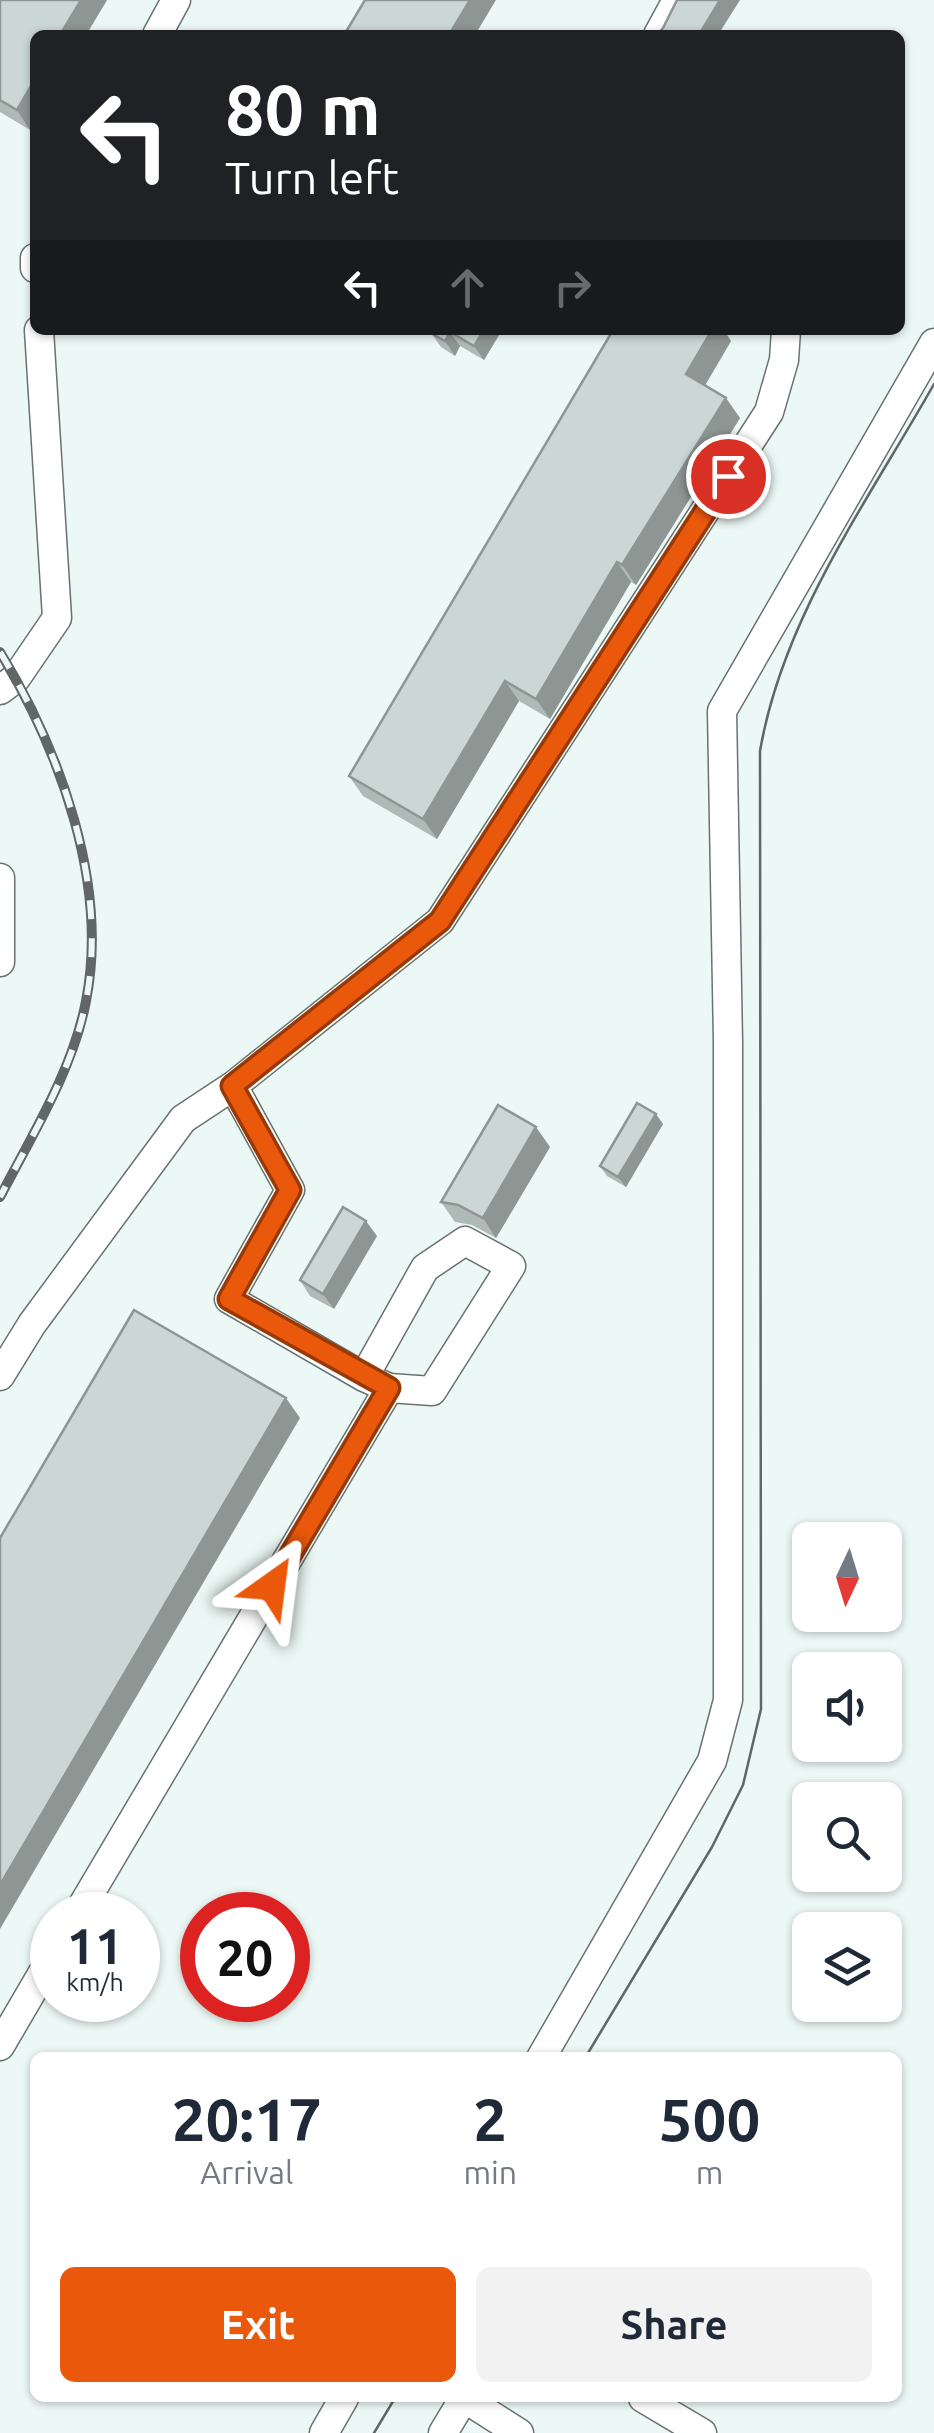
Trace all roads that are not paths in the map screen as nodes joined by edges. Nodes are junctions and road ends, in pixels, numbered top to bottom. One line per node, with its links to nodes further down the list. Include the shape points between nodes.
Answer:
1 (176, 0): 3 (street)
2 (677, 0): 4 (street)
3 (160, 30)
4 (661, 30)
5 (39, 335): 8 (street, via 57,618 16,678)
6 (786, 335): 11 (street, via 768,412 440,921)
7 (934, 343): 17 (street, via 722,712 728,1700 712,1762)
8 (0, 690)
9 (0, 878): 10 (street)
10 (0, 962)
11 (232, 1086): 12 (street, via 183,1118); 13 (street, via 290,1190 229,1299)
12 (0, 1376)
13 (376, 1383): 13 (street, via 425,1268 465,1241 511,1266 432,1391); 14 (street)
14 (90, 1892)
15 (30, 1995): 16 (street)
16 (0, 2046)
17 (544, 2052)
18 (342, 2402): 22 (street)
19 (462, 2402): 23 (street)
20 (470, 2402): 24 (street)
21 (650, 2402): 25 (street)
22 (324, 2433)
23 (443, 2433)
24 (519, 2433)
25 (702, 2433)

